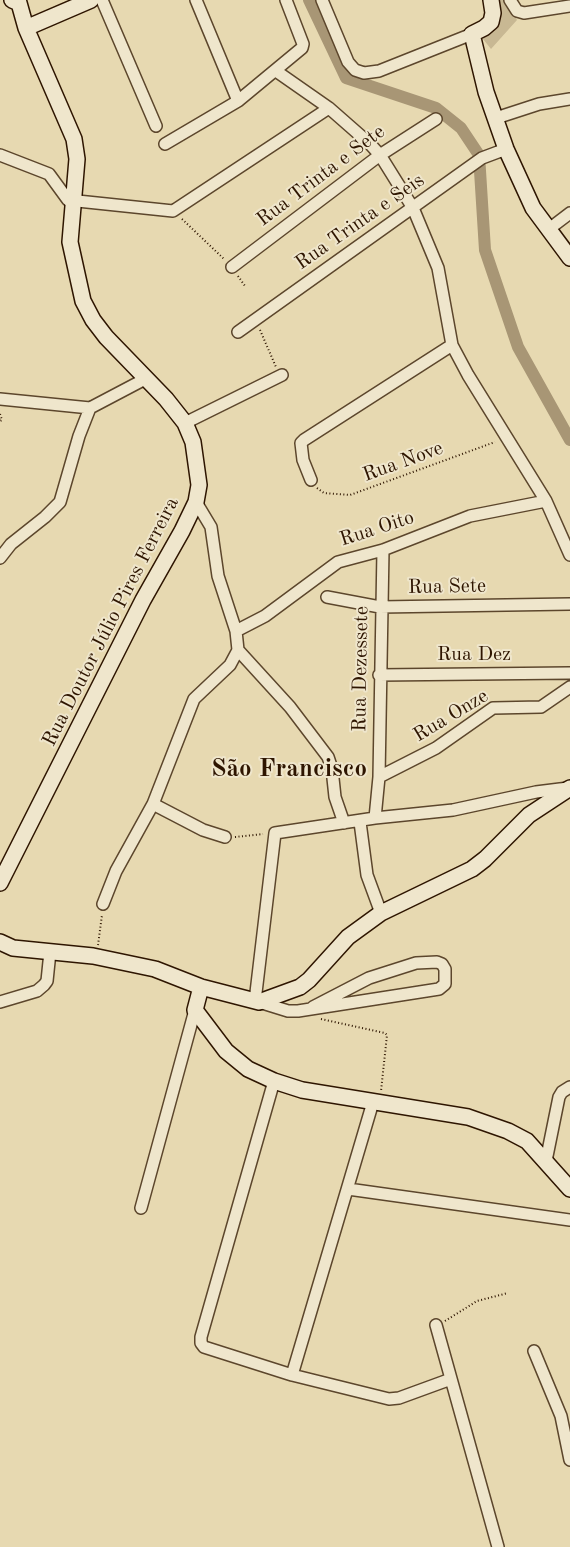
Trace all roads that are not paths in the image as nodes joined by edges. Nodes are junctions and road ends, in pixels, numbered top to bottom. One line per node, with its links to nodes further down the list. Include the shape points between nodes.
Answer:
1 (91, 0): 10 (street)
2 (102, 0): 18 (street)
3 (196, 0): 14 (street)
4 (286, 0): 12 (street, via 303,46)
5 (322, 0): 11 (street, via 348,62 355,70 364,73 379,71)
6 (491, 0): 11 (street, via 493,13 490,22)
7 (510, 0): 9 (street, via 517,11 524,13)
8 (16, 1): 10 (street)
9 (570, 6)
10 (26, 28): 23 (street, Rua Doutor Júlio Pires Ferreira, via 74,139 77,159)
11 (472, 34): 16 (street)
12 (276, 71): 14 (street); 15 (street)
13 (570, 99): 16 (street, via 539,104)
14 (238, 101): 19 (street)
15 (329, 108): 22 (street); 23 (street, via 173,211)
16 (496, 118): 20 (street)
17 (436, 119): 22 (street, Rua Trinta e Sete)
18 (156, 126)
19 (165, 144)
20 (506, 149): 24 (street, Rua Trinta e Seis, via 478,160); 26 (street, via 533,208)
21 (0, 155): 23 (street, via 49,174 57,182 64,198)
22 (380, 155): 24 (street); 28 (street, Rua Trinta e Sete)
23 (73, 200): 32 (street, Rua Doutor Júlio Pires Ferreira, via 70,242 83,302 106,337)
24 (413, 208): 29 (street, Rua Trinta e Seis); 30 (street, via 438,268)
25 (569, 214): 26 (street)
26 (549, 229): 27 (street)
27 (570, 258)
28 (232, 267)
29 (238, 332)
30 (452, 345): 36 (street, via 304,440 301,443 303,460); 37 (street)
31 (282, 375): 35 (street)
32 (147, 378): 34 (street); 35 (street, Rua Doutor Júlio Pires Ferreira)
33 (0, 399): 34 (street)
34 (90, 408): 41 (street, via 60,502 11,544)
35 (185, 423): 38 (street, Rua Doutor Júlio Pires Ferreira, via 198,464)
36 (312, 480)
37 (546, 501): 39 (street, Rua Oito, via 470,516); 40 (street)
38 (196, 502): 45 (street, via 212,527 218,576); 57 (street, Rua Doutor Júlio Pires Ferreira)
39 (383, 550): 44 (street, Rua Dezessete); 45 (street, Rua Oito, via 338,562 265,616)
40 (570, 555)
41 (0, 558)
42 (327, 597): 44 (street, Rua Sete)
43 (570, 604): 44 (street, Rua Sete)
44 (380, 607): 48 (street, Rua Dezessete)
45 (236, 631): 46 (street)
46 (238, 650): 52 (street, via 230,665 194,699); 55 (street, via 290,707 328,757)
47 (570, 673): 48 (street, Rua Dez)
48 (379, 675): 50 (street, Rua Dezessete)
49 (570, 687): 50 (street, Rua Onze, via 541,707 493,708 436,748)
50 (379, 777): 53 (street, Rua Dezessete)
51 (570, 788): 53 (street, via 453,810); 59 (street, via 529,815 472,869)
52 (153, 804): 56 (street, via 202,830); 58 (street, via 116,871)
53 (375, 818): 54 (street)
54 (360, 822): 55 (street); 59 (street, via 366,875)
55 (344, 823): 64 (street, via 275,833)
56 (225, 837)
57 (0, 882)
58 (103, 904)
59 (381, 913): 64 (street, via 348,937 309,980)
60 (0, 942): 61 (street, via 13,948)
61 (50, 952): 62 (street, via 93,956 155,969); 63 (street, via 44,985 37,991)
62 (201, 986): 64 (street); 66 (street)
63 (0, 1002)
64 (257, 1002): 65 (street, via 288,1011)
65 (313, 1007): 65 (street, via 439,988 445,984 445,969 437,962 416,963 369,978)
66 (195, 1010): 67 (street, via 236,1061); 73 (street)
67 (274, 1082): 69 (street); 77 (street, via 201,1343 204,1347)
68 (570, 1087): 70 (street, via 559,1097)
69 (373, 1102): 70 (street, via 468,1117 486,1123 527,1142); 71 (street)
70 (546, 1161): 72 (street)
71 (348, 1189): 74 (street); 77 (street)
72 (570, 1189)
73 (141, 1208)
74 (570, 1220)
75 (436, 1325): 78 (street)
76 (534, 1351): 79 (street, via 561,1416)
77 (292, 1375): 78 (street, via 389,1399)
78 (451, 1379): 80 (street)
79 (570, 1460)
80 (498, 1547)

